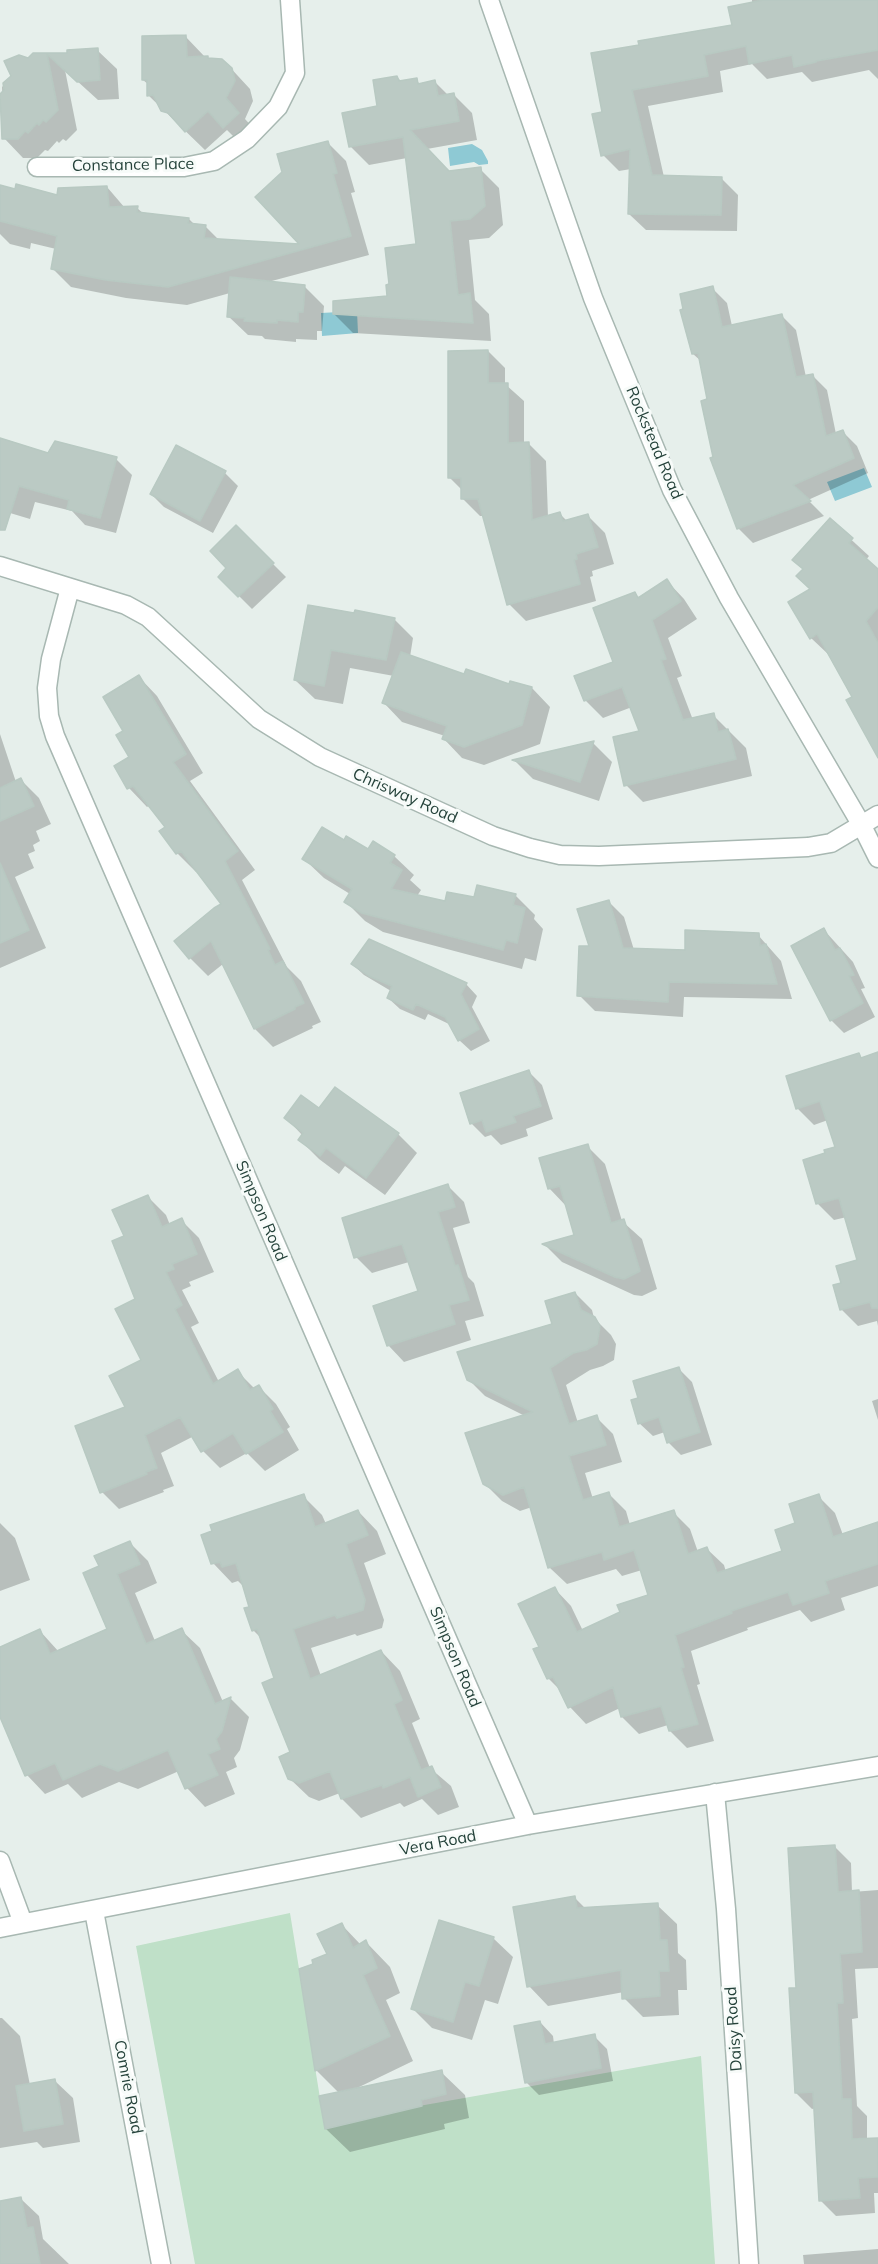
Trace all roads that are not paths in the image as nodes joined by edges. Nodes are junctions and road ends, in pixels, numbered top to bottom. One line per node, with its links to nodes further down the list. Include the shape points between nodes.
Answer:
1 (290, 0): 3 (street, Constance Place, via 295,73 278,107 248,139 214,161 184,167)
2 (489, 0): 7 (street, Rockstead Road, via 593,297 672,490 729,598)
3 (37, 167)
4 (0, 566): 5 (street, Chrisway Road)
5 (70, 588): 7 (street, Chrisway Road, via 126,605 148,617 260,719 320,758 492,836 530,848 560,855 599,856 808,847 831,843); 11 (street, Simpson Road, via 51,659 48,688 49,716 55,736)
6 (878, 815): 7 (street, Chrisway Road)
7 (861, 824): 8 (street, Rockstead Road)
8 (878, 858)
9 (878, 1766): 10 (street, Vera Road)
10 (715, 1794): 11 (street, Vera Road); 17 (street, Daisy Road)
11 (528, 1825): 13 (street, Vera Road)
12 (0, 1861): 14 (street)
13 (94, 1911): 14 (street, Vera Road); 16 (street, Comrie Road)
14 (23, 1923): 15 (street, Vera Road)
15 (0, 1928)
16 (160, 2264)
17 (749, 2264)

